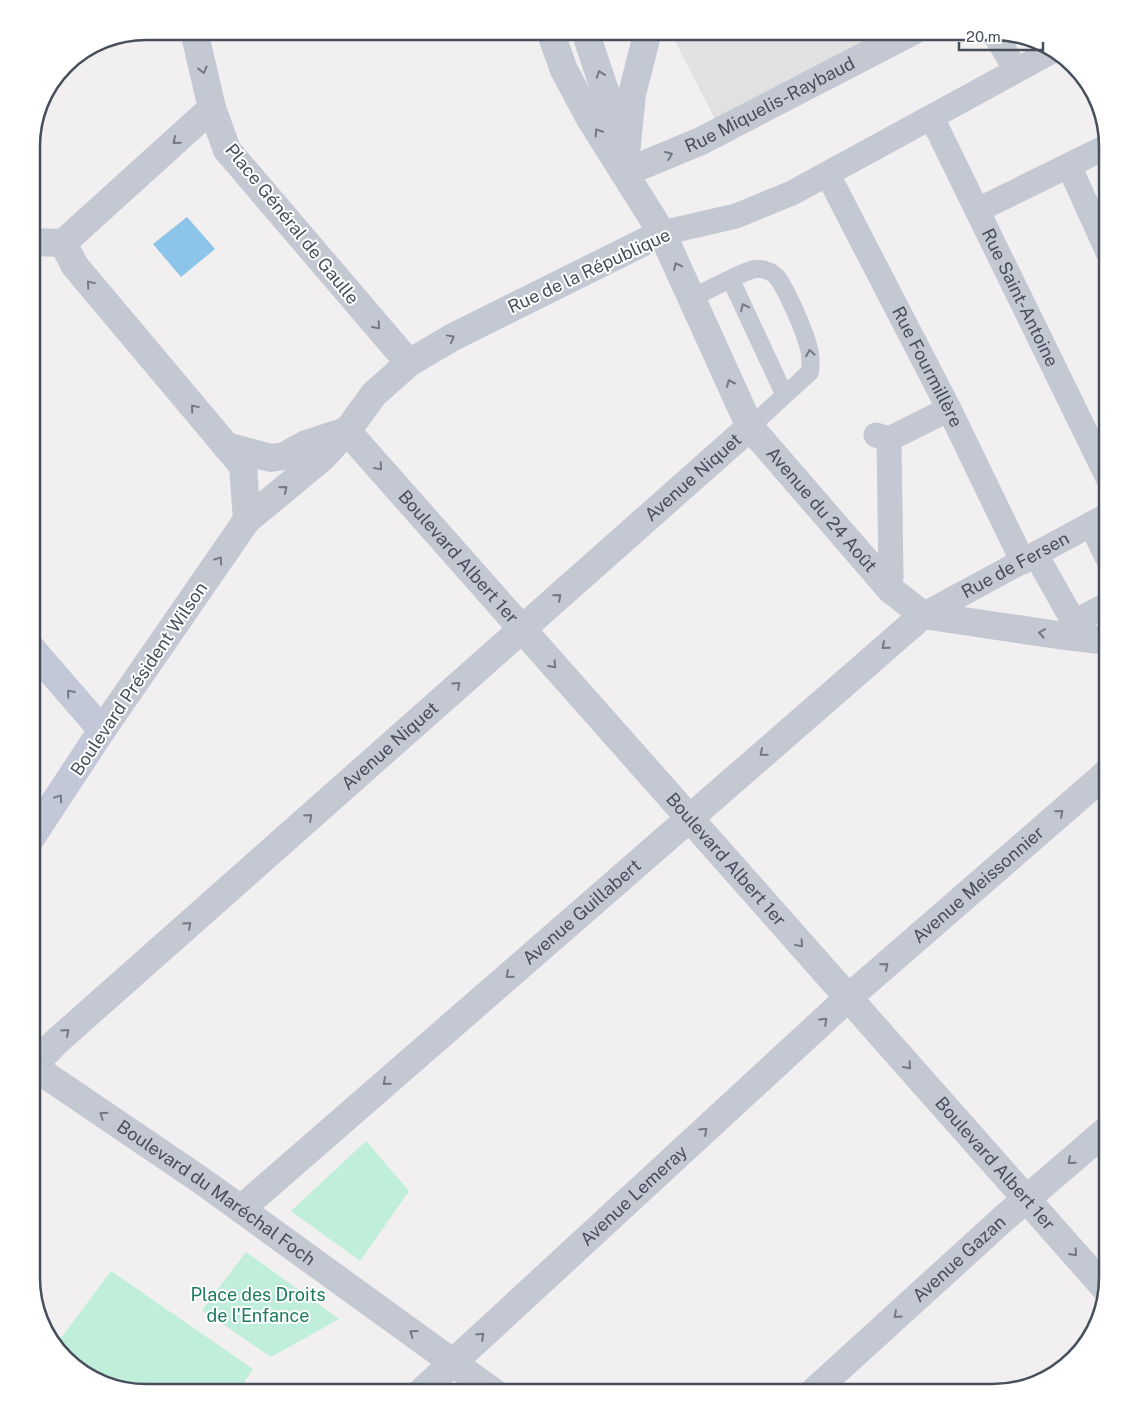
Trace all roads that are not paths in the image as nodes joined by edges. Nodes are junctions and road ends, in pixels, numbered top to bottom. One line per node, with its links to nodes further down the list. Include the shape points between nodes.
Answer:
1 (196, 40): 9 (street, Place Général de Gaulle, one-way to 9)
2 (554, 40): 12 (street, one-way to 2, via 571,83)
3 (588, 40): 12 (street, one-way to 3)
4 (646, 40): 12 (street, via 632,94)
5 (897, 40): 12 (street, Rue Miquelis-Raybaud, one-way to 5, via 701,141)
6 (998, 40): 8 (street)
7 (1046, 54): 8 (street, Rue de la République)
8 (1016, 70): 10 (street, Rue de la République)
9 (212, 108): 19 (street, one-way to 19); 22 (street, Place Général de Gaulle, one-way to 22, via 227,150)
10 (932, 118): 14 (street, Rue de la République); 15 (street, Rue Saint-Antoine)
11 (1099, 151): 13 (street)
12 (625, 163): 17 (street, Avenue du 24 Août)
13 (1069, 166): 15 (street); 16 (street)
14 (828, 175): 17 (street, Rue de la République, via 780,206); 24 (street, Rue Fourmillère)
15 (978, 210): 28 (street, Rue Saint-Antoine)
16 (1099, 232)
17 (662, 233): 21 (street, Avenue du 24 Août, one-way to 17); 22 (street, Rue de la République, one-way to 17, via 453,337)
18 (40, 242): 19 (street)
19 (63, 243): 27 (street, one-way to 19, via 75,266)
20 (732, 280): 21 (lane); 23 (lane, one-way to 20); 23 (lane, one-way to 20, via 810,372 808,345 794,312 778,280 767,271 755,269)
21 (692, 298): 25 (street, Avenue du 24 Août, one-way to 21)
22 (409, 363): 26 (street, via 374,394)
23 (784, 394): 25 (lane)
24 (949, 409): 31 (street, Rue Fourmillère); 32 (street, via 883,437 891,578)
25 (750, 427): 32 (street, Avenue du 24 Août); 34 (street, Avenue Niquet, one-way to 25)
26 (347, 431): 27 (street, via 271,458); 29 (street, one-way to 26, via 322,458); 34 (street, Boulevard Albert 1er, one-way to 34)
27 (226, 446): 29 (street, via 243,466)
28 (1099, 459)
29 (247, 520): 37 (street, Boulevard Président Wilson, one-way to 29)
30 (1099, 520): 31 (street, Rue de Fersen)
31 (1029, 559): 33 (street, Rue de Fersen); 35 (street, Rue Fourmillère, via 1071,617)
32 (886, 582): 33 (street, Avenue du 24 Août)
33 (923, 615): 35 (street, one-way to 33, via 1058,635); 39 (street, Avenue Guillabert, one-way to 39)
34 (521, 629): 39 (street, Boulevard Albert 1er, one-way to 39); 42 (street, Avenue Niquet, one-way to 34)
35 (1096, 633)
36 (40, 658): 37 (main road, one-way to 36)
37 (102, 730): 40 (main road, Boulevard Président Wilson, one-way to 37)
38 (1099, 780): 41 (street, Avenue Meissonnier, one-way to 38)
39 (689, 818): 41 (street, Boulevard Albert 1er, one-way to 41); 46 (street, Avenue Guillabert, one-way to 46)
40 (40, 824)
41 (848, 998): 45 (street, Boulevard Albert 1er, one-way to 45); 48 (street, Avenue Lemeray, one-way to 41)
42 (40, 1057)
43 (40, 1072): 46 (street, Boulevard du Maréchal Foch, one-way to 43)
44 (1099, 1137): 45 (street, Avenue Gazan, one-way to 45)
45 (1026, 1199): 47 (street, Boulevard Albert 1er, one-way to 47); 51 (street, Avenue Gazan, one-way to 51)
46 (241, 1209): 48 (street, Boulevard du Maréchal Foch, one-way to 46)
47 (1099, 1281)
48 (452, 1362): 49 (street, Avenue Lemeray); 50 (street, Boulevard du Maréchal Foch)
49 (429, 1384)
50 (483, 1384)
51 (822, 1384)

